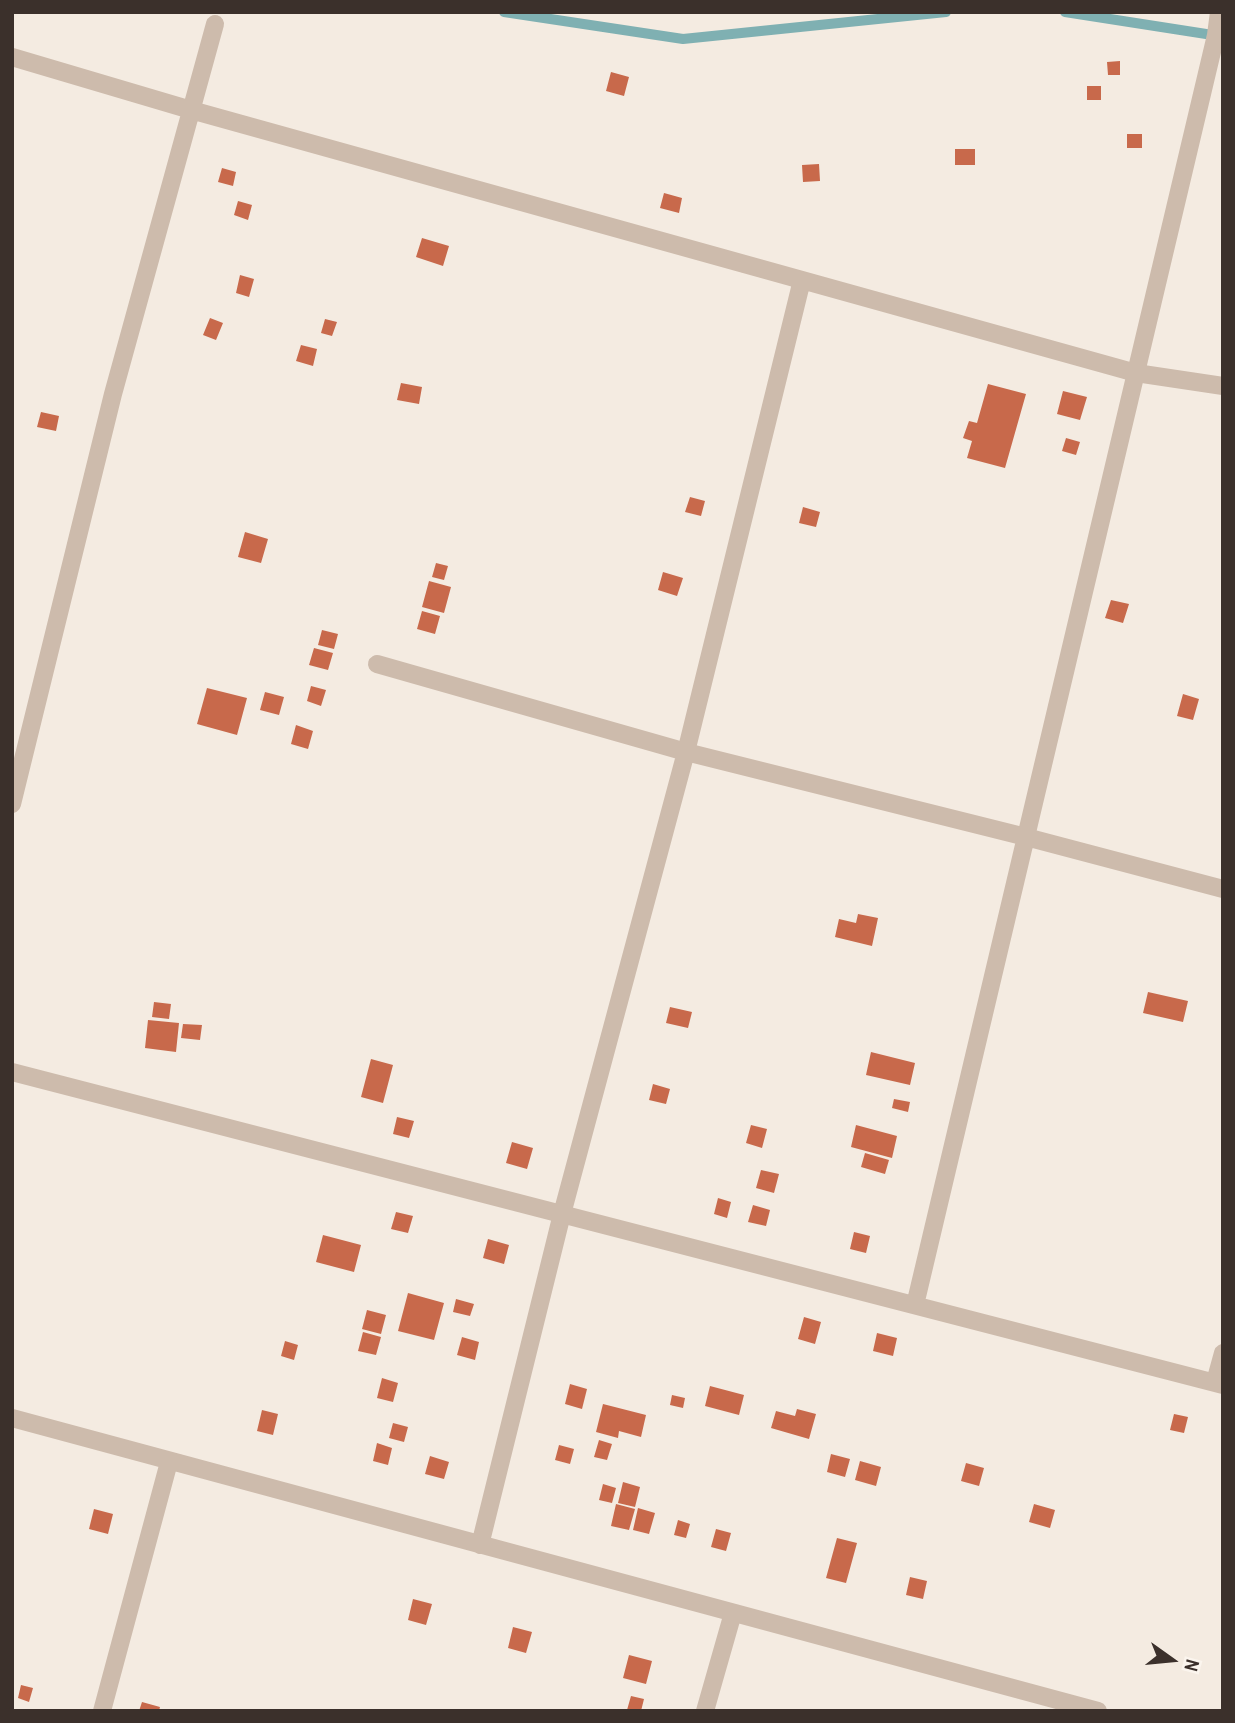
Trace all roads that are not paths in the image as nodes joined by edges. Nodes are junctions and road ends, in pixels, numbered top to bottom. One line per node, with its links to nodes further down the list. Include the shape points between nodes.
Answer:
1 (1219, 12): 6 (street)
2 (215, 24): 4 (street)
3 (12, 57): 4 (street)
4 (191, 110): 5 (street); 10 (street, via 113,394)
5 (802, 280): 6 (street); 9 (street)
6 (1136, 373): 7 (street); 11 (street)
7 (1223, 386)
8 (377, 664): 9 (street)
9 (686, 752): 11 (street); 14 (street)
10 (12, 804)
11 (1026, 837): 12 (street); 15 (street)
12 (1223, 889)
13 (12, 1072): 14 (street)
14 (562, 1214): 15 (street); 20 (street)
15 (915, 1305): 17 (street)
16 (1223, 1353): 17 (street)
17 (1219, 1384)
18 (12, 1418): 19 (street)
19 (169, 1462): 20 (street); 22 (street)
20 (480, 1545): 21 (street)
21 (733, 1613): 23 (street); 24 (street)
22 (102, 1711)
23 (705, 1711)
24 (1098, 1711)

